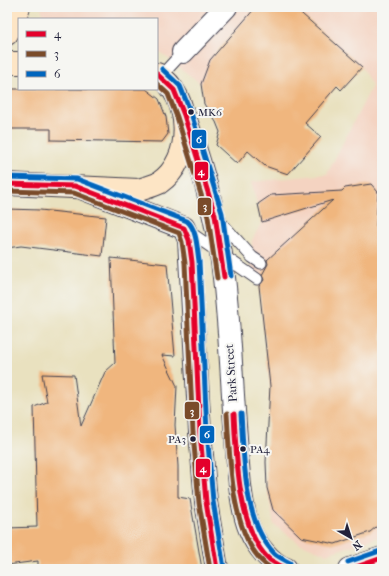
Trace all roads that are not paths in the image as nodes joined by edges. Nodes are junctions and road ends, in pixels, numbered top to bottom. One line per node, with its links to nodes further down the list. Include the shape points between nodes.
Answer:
1 (19, 7): 5 (main road)
2 (28, 7): 4 (main road)
3 (226, 7): 6 (street)
4 (28, 18)
5 (7, 34)
6 (183, 52): 9 (lane)
7 (7, 63): 8 (main road)
8 (18, 63)
9 (159, 75): 10 (main road, via 174,90)
10 (184, 115): 12 (main road, via 183,152 158,183 139,190); 13 (street, Park Street)
11 (7, 184): 12 (main road)
12 (75, 186): 14 (street)
13 (215, 215): 15 (street, Park Street); 16 (lane, via 252,257)
14 (184, 228): 15 (lane); 19 (street, via 189,240 192,262 200,432)
15 (221, 255): 17 (lane); 20 (street, Park Street, via 226,292 238,469 244,502 250,530 265,554 278,566)
16 (261, 262)
17 (257, 279)
18 (382, 558): 21 (street)
19 (215, 566)
20 (286, 569)
21 (350, 569)

